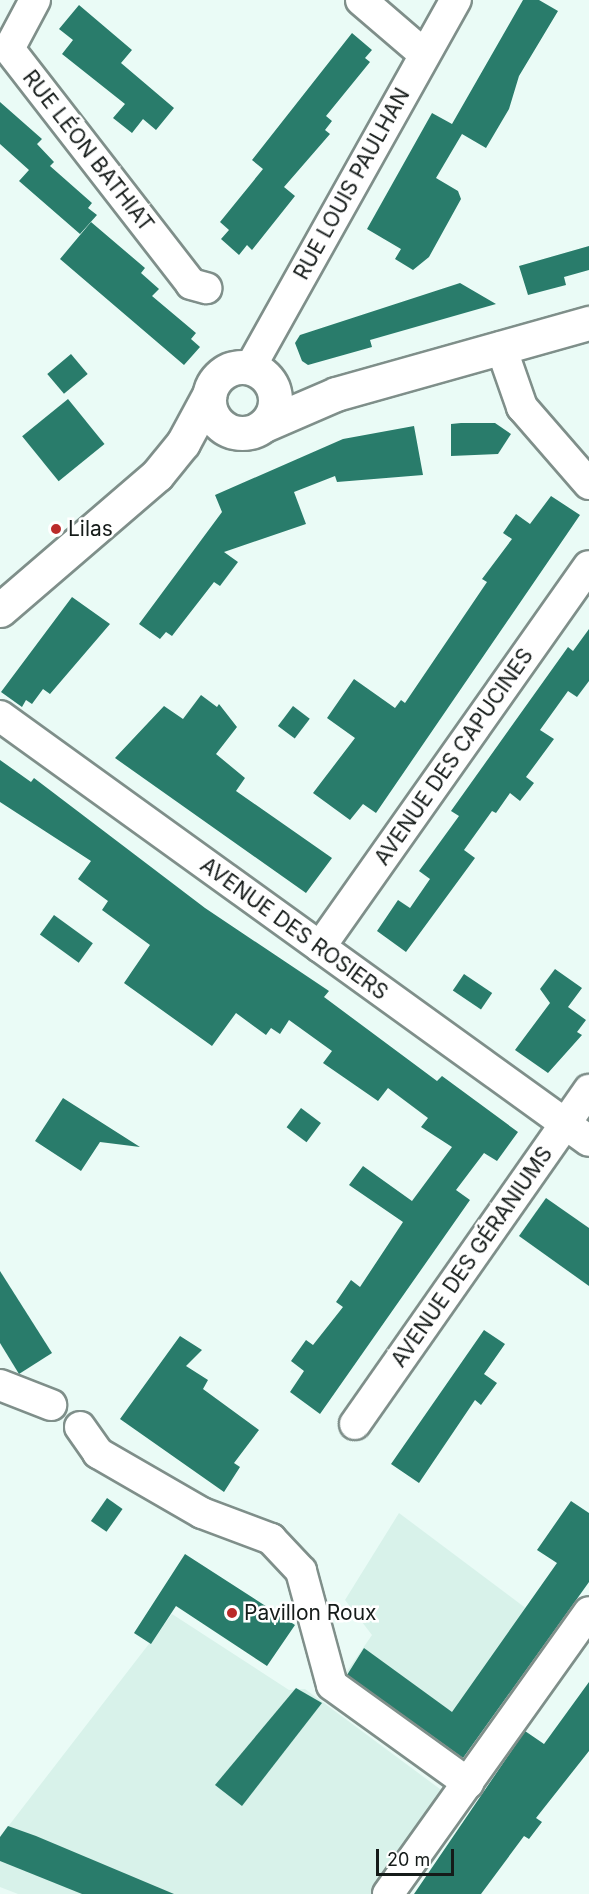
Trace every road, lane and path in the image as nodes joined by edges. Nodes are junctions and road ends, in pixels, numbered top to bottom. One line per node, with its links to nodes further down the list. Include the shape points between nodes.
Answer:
1 (35, 0): 5 (street, RUE LÉON BATHIAT, via 9,49 190,284)
2 (361, 0): 4 (street)
3 (456, 0): 4 (street, RUE LOUIS PAULHAN)
4 (424, 54): 8 (street, RUE LOUIS PAULHAN)
5 (206, 288)
6 (589, 323): 7 (main road)
7 (501, 347): 9 (main road); 12 (street, via 522,407)
8 (259, 374): 9 (main road, via 305,394); 10 (main road, via 224,373); 11 (main road, via 275,406)
9 (336, 394): 11 (main road)
10 (209, 395): 11 (main road, via 216,421); 13 (main road, via 178,451)
11 (252, 429): 13 (main road, via 207,443)
12 (589, 484)
13 (138, 493): 15 (main road)
14 (589, 566): 17 (street, AVENUE DES CAPUCINES)
15 (0, 610)
16 (0, 716): 17 (street, AVENUE DES ROSIERS)
17 (320, 947): 19 (street, AVENUE DES ROSIERS)
18 (589, 1090): 19 (street, AVENUE DES GÉRANIUMS)
19 (565, 1123): 20 (street, AVENUE DES ROSIERS); 23 (street, AVENUE DES GÉRANIUMS)
20 (589, 1141)
21 (0, 1385): 22 (street)
22 (51, 1405)
23 (355, 1424)
24 (80, 1426): 26 (street, via 98,1453 202,1513 271,1539 301,1571 332,1685)
25 (589, 1612): 26 (street)
26 (468, 1783): 27 (street)
27 (388, 1894)

